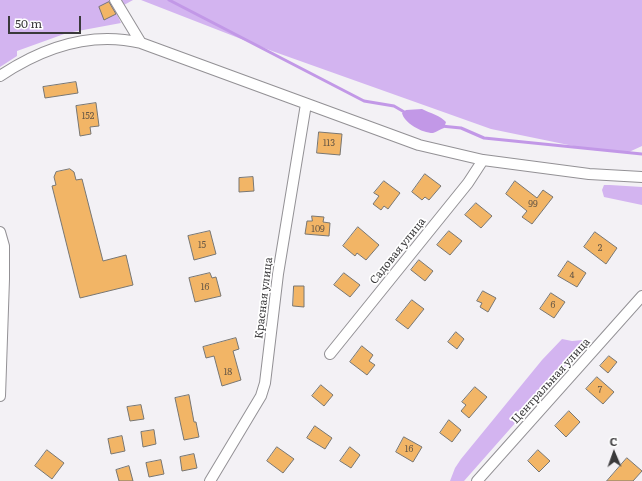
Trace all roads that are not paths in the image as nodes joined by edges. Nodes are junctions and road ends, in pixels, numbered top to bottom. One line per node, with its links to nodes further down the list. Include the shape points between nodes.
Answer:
1 (115, 0): 2 (street)
2 (141, 43): 3 (street, via 125,39 107,39 71,43 21,63); 4 (street)
3 (0, 76)
4 (306, 104): 5 (street, via 419,145); 13 (street, Красная улица, via 278,274 263,390)
5 (483, 160): 6 (street, via 588,174); 11 (street, Садовая улица, via 468,183)
6 (642, 177)
7 (0, 232): 9 (street, via 4,246)
8 (0, 265): 9 (street)
9 (4, 278): 12 (street)
10 (642, 296): 14 (street, Центральная улица)
11 (330, 354)
12 (0, 396)
13 (210, 481)
14 (477, 481)

